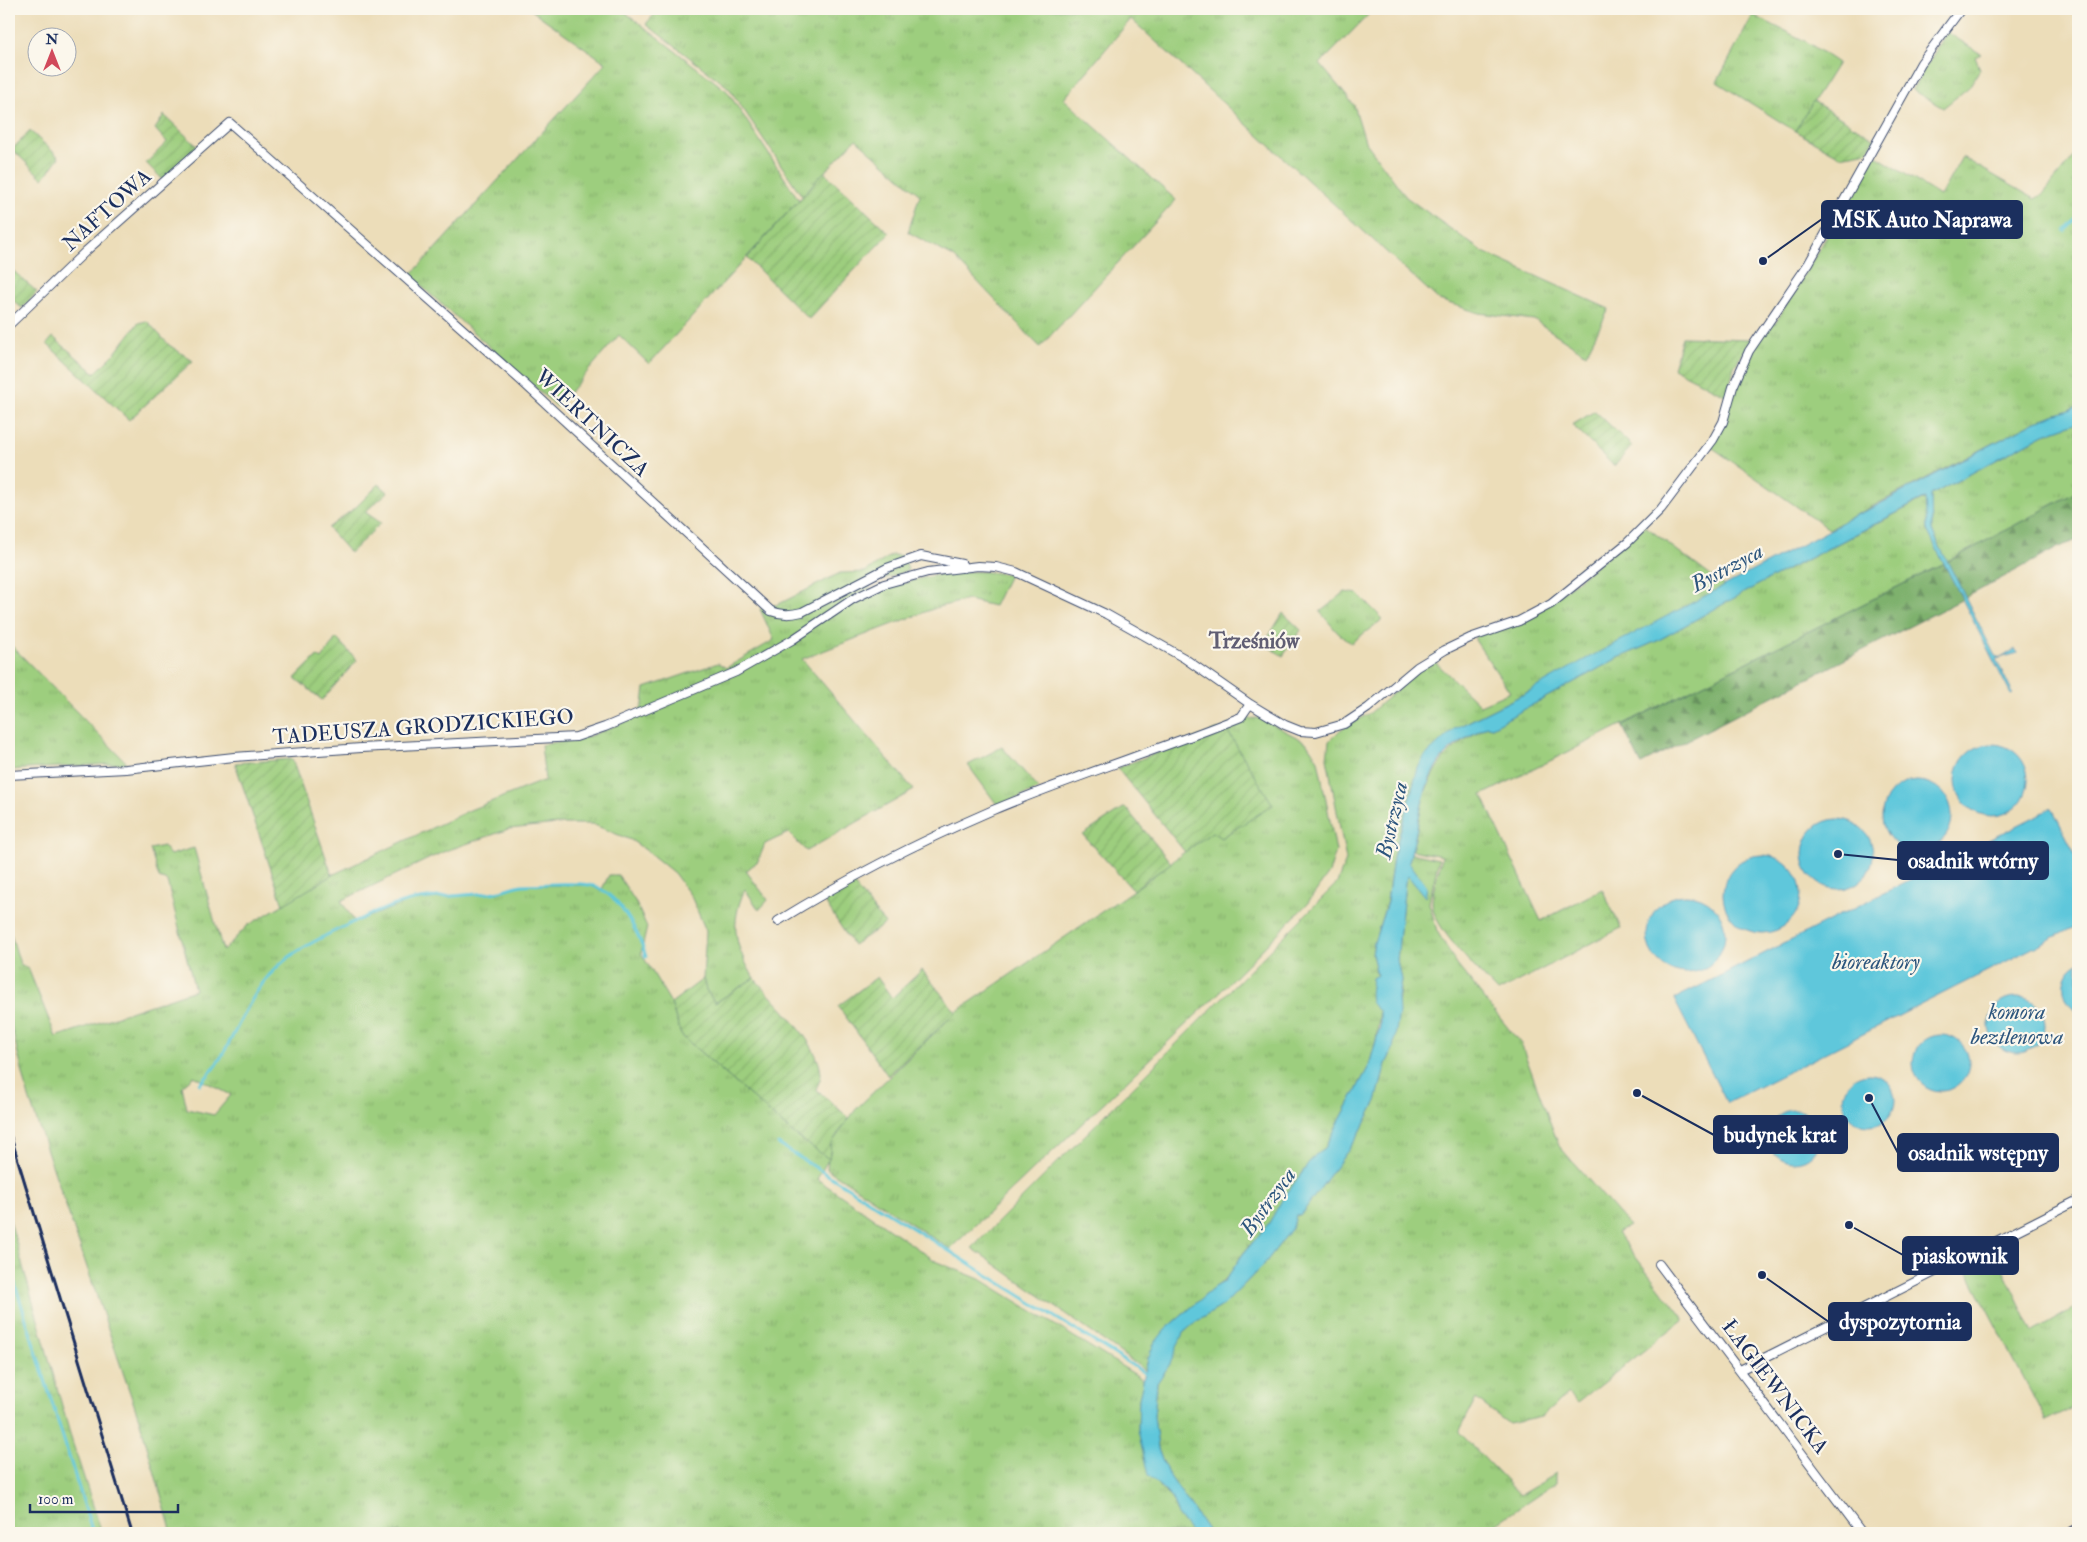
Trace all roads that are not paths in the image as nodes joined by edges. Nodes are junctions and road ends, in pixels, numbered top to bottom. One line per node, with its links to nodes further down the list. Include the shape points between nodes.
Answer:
1 (1961, 9): 5 (street, TADEUSZA GRODZICKIEGO, via 1921,63 1809,262 1749,351 1733,386 1723,422 1713,440 1669,499 1636,535 1551,604 1519,621 1444,650 1360,714 1336,728 1300,731)
2 (230, 123): 3 (street, NAFTOWA, via 86,251); 4 (street, WIERTNICZA, via 518,378 771,611 780,614 802,612 887,568 921,556 962,564)
3 (9, 325)
4 (964, 568): 5 (street, TADEUSZA GRODZICKIEGO, via 1010,570 1082,603 1175,653); 6 (street, TADEUSZA GRODZICKIEGO, via 910,576 877,587 736,672 605,728 576,736)
5 (1250, 704): 7 (street, via 1241,717 1053,787 944,832 825,892)
6 (9, 775)
7 (778, 921)
8 (2078, 1200): 10 (street)
9 (1659, 1264): 10 (street, ŁAGIEWNICKA)
10 (1740, 1370): 12 (street, ŁAGIEWNICKA)
11 (2078, 1530): 13 (main road)
12 (1862, 1533)
13 (2072, 1533)

